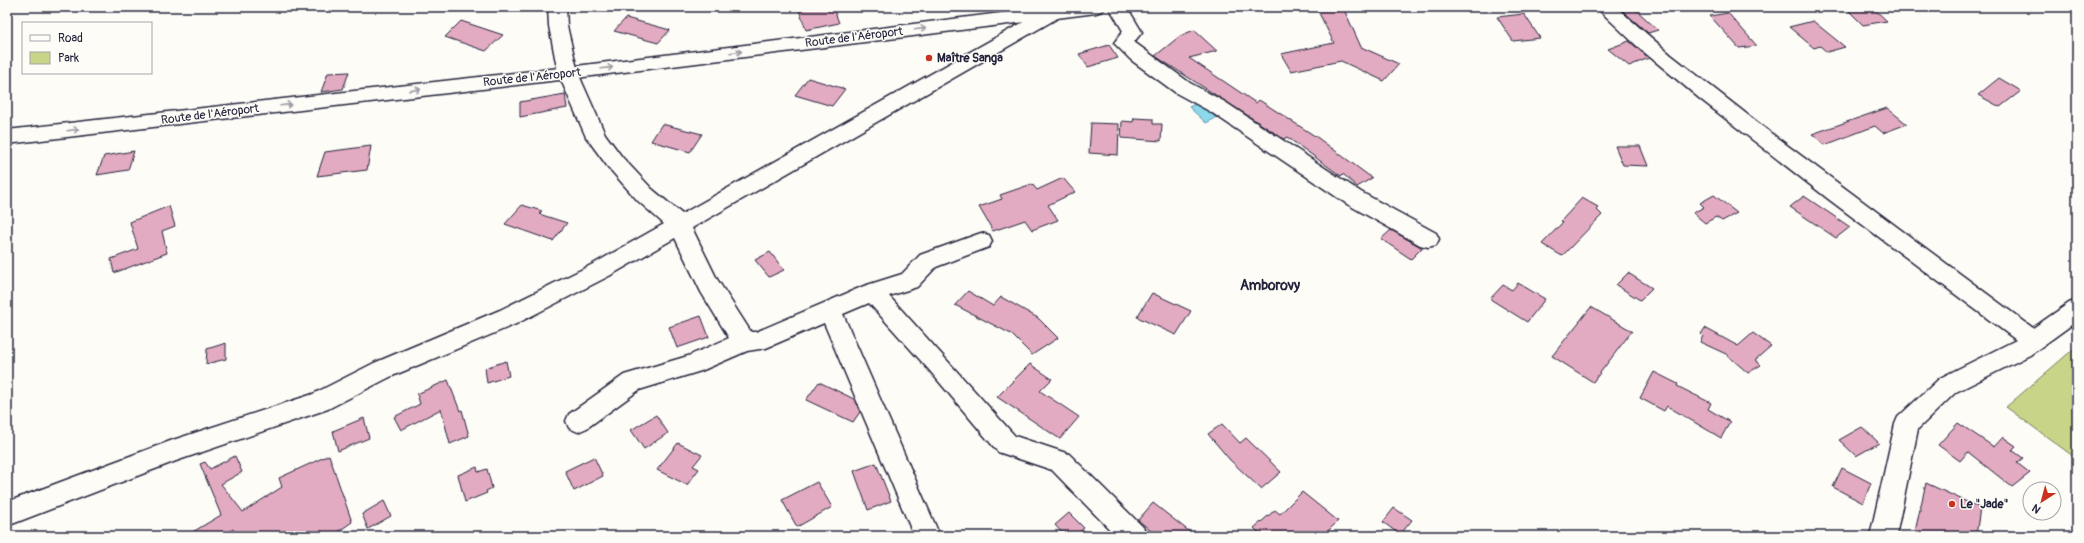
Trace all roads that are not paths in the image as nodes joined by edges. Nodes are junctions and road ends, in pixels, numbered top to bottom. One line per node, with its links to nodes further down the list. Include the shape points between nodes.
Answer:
1 (557, 7): 6 (street, via 558,26)
2 (1096, 7): 5 (street, Route de l'Aéroport)
3 (1118, 7): 9 (street, via 1133,32 1123,43 1138,56 1183,88 1218,107 1354,198)
4 (1605, 7): 14 (street, via 1637,38 1692,83)
5 (1048, 9): 6 (street, Route de l'Aéroport, one-way to 5); 8 (street)
6 (568, 73): 7 (street, Route de l'Aéroport, one-way to 6); 8 (street, via 596,137 645,195)
7 (7, 137)
8 (680, 225): 15 (street, via 692,253); 17 (street, via 603,270 508,317 382,370 320,402 173,451)
9 (1428, 239)
10 (981, 241): 11 (street, via 928,261 909,281)
11 (872, 292): 13 (street); 19 (street, via 1007,444 1060,462)
12 (2077, 309): 14 (street)
13 (830, 310): 15 (street, via 758,341); 18 (street)
14 (2034, 340): 20 (street, via 1948,384 1907,424)
15 (745, 342): 16 (street, via 699,362 632,382)
16 (578, 421)
17 (7, 514)
18 (926, 536)
19 (1134, 536)
20 (1883, 536)

